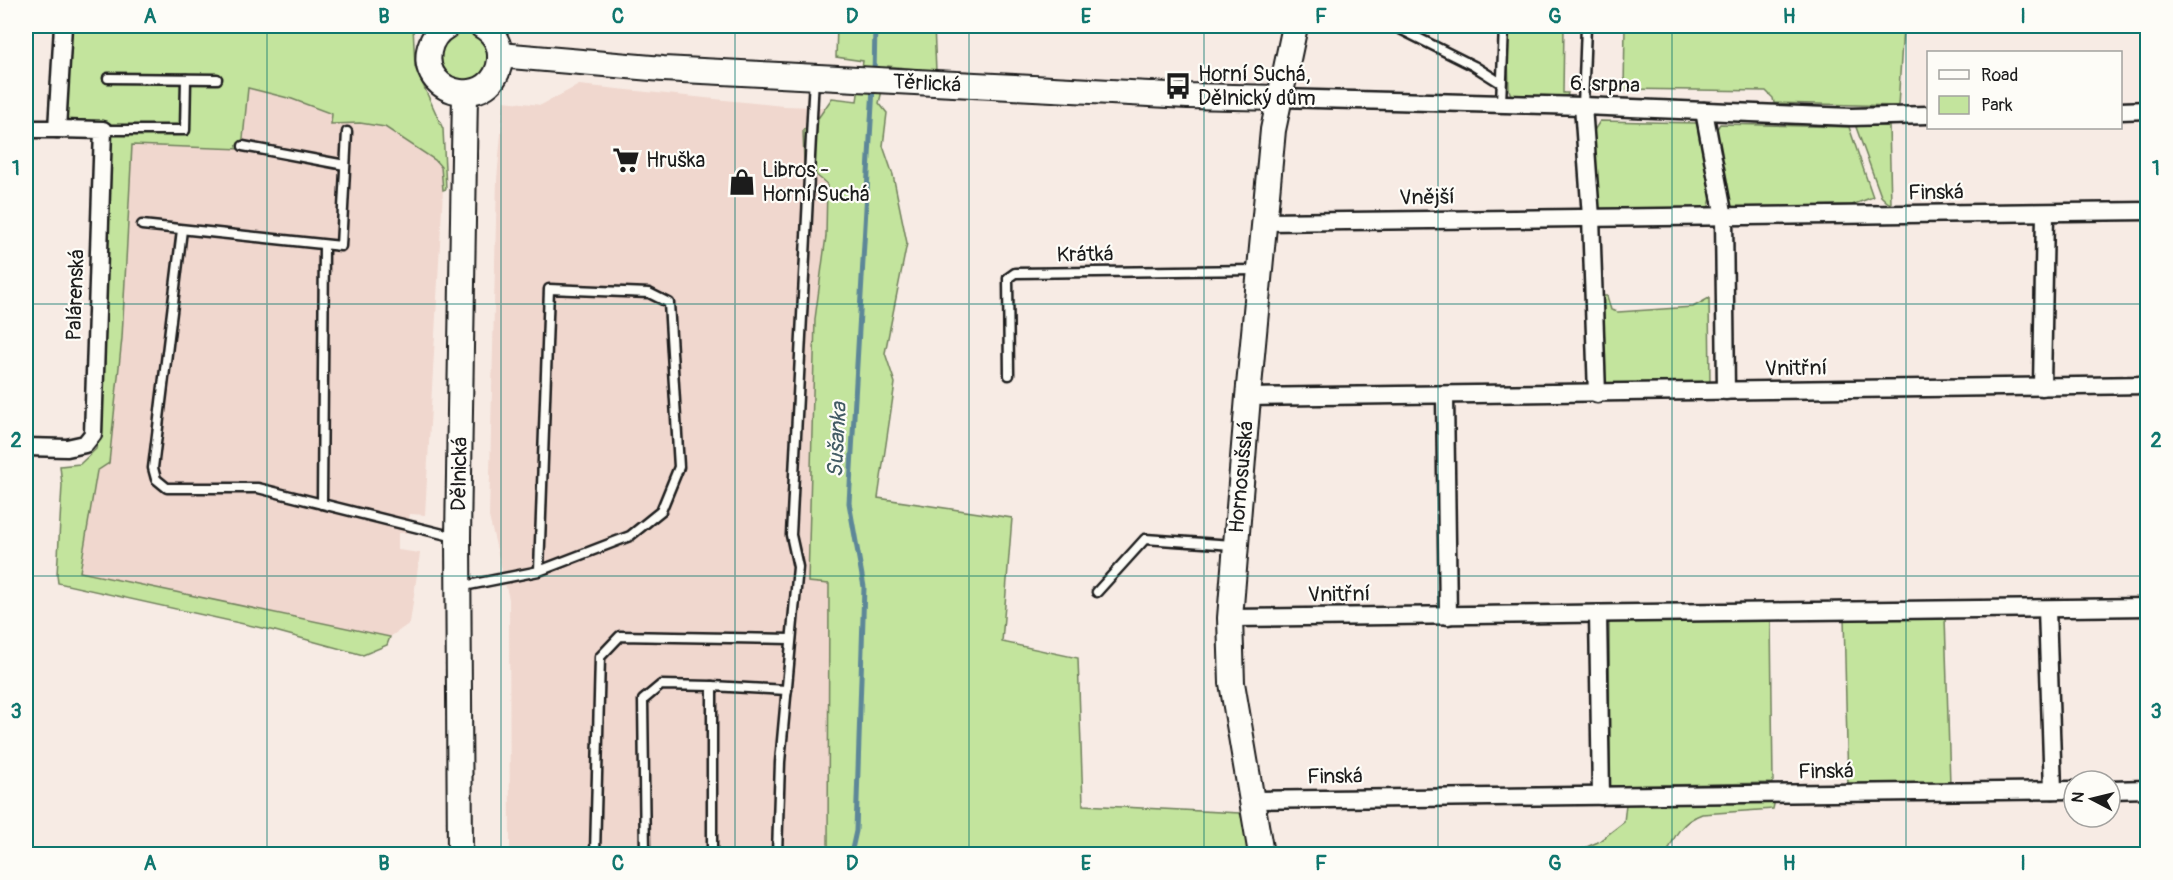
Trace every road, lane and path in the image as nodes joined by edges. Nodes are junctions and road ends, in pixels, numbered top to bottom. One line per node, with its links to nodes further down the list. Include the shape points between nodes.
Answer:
1 (63, 26): 23 (street)
2 (444, 26): 14 (main road, via 430,46 430,68 443,86)
3 (482, 26): 8 (main road, via 496,39)
4 (1295, 26): 15 (main road)
5 (1394, 26): 13 (lane)
6 (1504, 26): 13 (lane)
7 (1586, 26): 17 (lane)
8 (500, 55): 9 (main road, Těrlická); 14 (main road, via 495,77 487,86)
9 (814, 77): 15 (main road, Těrlická); 56 (lane, via 791,535 798,567)
10 (108, 78): 11 (lane)
11 (186, 79): 12 (lane); 24 (lane, via 185,130)
12 (217, 79)
13 (1501, 83): 16 (lane)
14 (465, 93): 46 (main road, Dělnická)
15 (1279, 98): 16 (street, 6. srpna); 32 (main road, Hornosušská)
16 (1501, 103): 17 (street, 6. srpna)
17 (1583, 106): 19 (street, 6. srpna); 30 (street)
18 (2148, 110): 20 (street)
19 (1704, 111): 21 (street, 6. srpna, via 1851,117); 31 (street)
20 (2122, 111)
21 (1927, 115)
22 (26, 129): 23 (street)
23 (57, 129): 24 (street)
24 (103, 130): 44 (street, Palárenská, via 93,434 84,444 67,448)
25 (347, 132): 27 (lane)
26 (243, 146): 27 (lane)
27 (345, 165): 35 (lane, via 341,246)
28 (2148, 212): 29 (street, Finská)
29 (2045, 213): 31 (street, Finská); 39 (street)
30 (1591, 217): 31 (street, Vnější); 32 (street, Vnější); 41 (street)
31 (1725, 217): 40 (street)
32 (1264, 222): 36 (main road, Hornosušská)
33 (142, 225): 34 (lane)
34 (182, 230): 35 (lane); 45 (lane, via 153,468 156,480 167,488 258,488)
35 (324, 245): 45 (lane)
36 (1260, 270): 37 (lane, Krátká, via 1015,273 1008,278); 43 (main road, Hornosušská)
37 (1009, 375)
38 (2148, 385): 39 (street, Vnitřní)
39 (2042, 387): 40 (street, Vnitřní)
40 (1726, 391): 41 (street, Vnitřní)
41 (1597, 394): 42 (street, Vnitřní)
42 (1445, 396): 43 (street, Vnitřní); 54 (street)
43 (1248, 397): 47 (main road, Hornosušská)
44 (26, 447)
45 (322, 504): 46 (lane)
46 (458, 538): 49 (main road, Dělnická)
47 (1236, 545): 50 (lane, via 1145,539); 55 (main road, Hornosušská)
48 (539, 571): 48 (lane, via 630,536 662,511 679,467 669,303 649,292 549,289); 49 (lane)
49 (459, 587): 65 (main road, Dělnická)
50 (1097, 592)
51 (2148, 607): 52 (street, Vnitřní)
52 (2047, 609): 53 (street, Vnitřní); 60 (street)
53 (1598, 614): 54 (street, Vnitřní); 63 (street)
54 (1448, 615): 55 (street, Vnitřní)
55 (1230, 618): 64 (main road, Hornosušská, via 1232,683)
56 (791, 639): 58 (lane); 66 (lane, via 620,636 600,657)
57 (712, 686): 58 (lane); 67 (lane, via 660,685 643,700); 68 (lane)
58 (787, 690): 69 (lane)
59 (2148, 789): 62 (street)
60 (2053, 790): 61 (street, Finská); 63 (street, Finská)
61 (2062, 790)
62 (2122, 790)
63 (1601, 796): 64 (street, Finská)
64 (1250, 800): 70 (main road, Hornosušská)
65 (460, 855)
66 (595, 855)
67 (645, 855)
68 (712, 855)
69 (777, 855)
70 (1261, 855)

